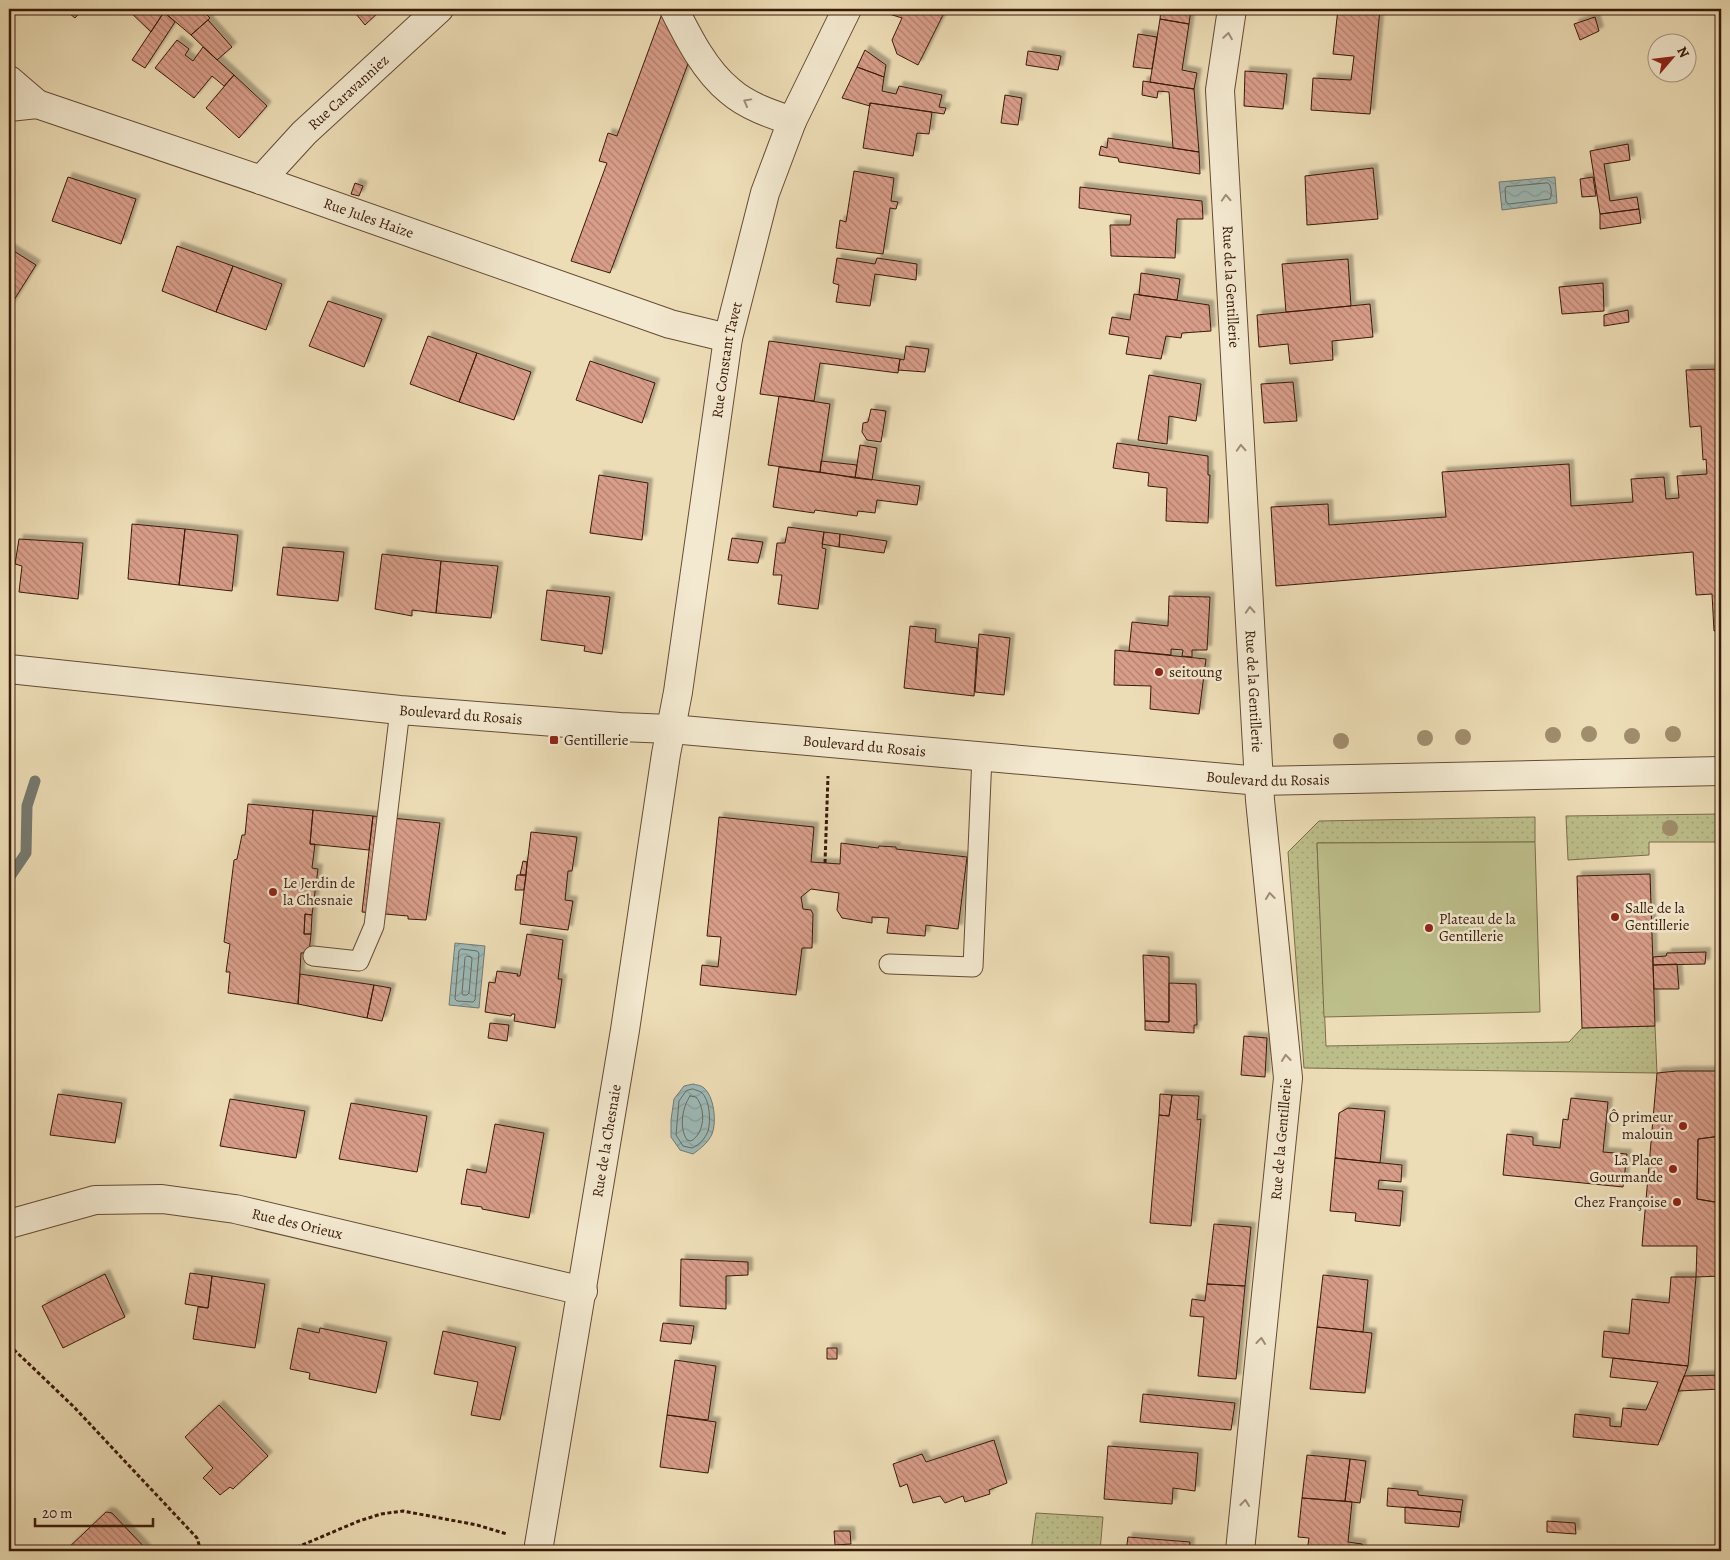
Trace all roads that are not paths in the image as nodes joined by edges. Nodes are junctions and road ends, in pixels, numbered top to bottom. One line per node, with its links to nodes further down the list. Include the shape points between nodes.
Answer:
1 (439, 9): 9 (street, Rue Caravanniez, via 304,133)
2 (674, 9): 8 (street, one-way to 2, via 748,104 729,91 705,64)
3 (847, 9): 8 (street, Rue Constant Tavet)
4 (1232, 9): 16 (street, Rue de la Gentillerie, one-way to 4, via 1220,90)
5 (9, 80): 6 (street)
6 (37, 104): 7 (street, Rue Jules Haize); 9 (street, Rue Jules Haize)
7 (9, 106)
8 (792, 121): 10 (street, Rue Constant Tavet, via 765,193)
9 (261, 180): 10 (street, Rue Jules Haize, via 670,324)
10 (728, 338): 13 (street, Rue Constant Tavet)
11 (9, 669): 12 (street, Boulevard du Rosais)
12 (400, 710): 13 (street, Boulevard du Rosais); 17 (lane, via 374,926 359,961)
13 (671, 729): 14 (street, Boulevard du Rosais); 20 (street, Rue de la Chesnaie)
14 (982, 756): 16 (street, Boulevard du Rosais); 18 (lane, via 973,967)
15 (1721, 771): 16 (street, Boulevard du Rosais)
16 (1260, 781): 22 (street, Rue de la Gentillerie, one-way to 16, via 1288,1078)
17 (313, 956)
18 (889, 964)
19 (9, 1224): 20 (street, Rue des Orieux, via 95,1200 162,1199 235,1209)
20 (583, 1291): 21 (street, Rue de la Chesnaie)
21 (539, 1547)
22 (1240, 1551)

